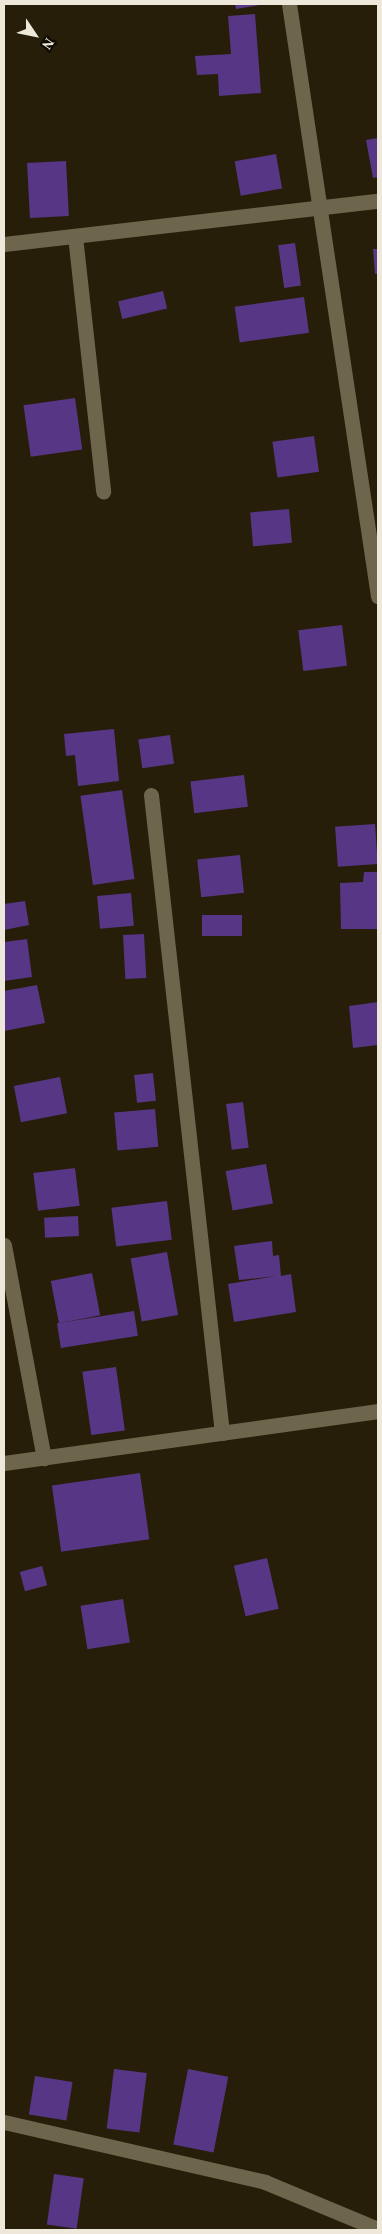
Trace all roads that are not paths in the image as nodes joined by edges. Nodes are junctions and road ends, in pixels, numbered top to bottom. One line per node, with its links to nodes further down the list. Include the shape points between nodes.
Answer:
1 (289, 4): 3 (street)
2 (378, 201): 3 (street)
3 (320, 209): 4 (street); 7 (street)
4 (75, 236): 5 (street); 6 (street)
5 (4, 244)
6 (103, 491)
7 (378, 596)
8 (151, 795): 11 (street)
9 (4, 1245): 12 (street)
10 (378, 1411): 11 (street)
11 (222, 1433): 12 (street)
12 (44, 1458): 13 (street)
13 (4, 1463)
14 (4, 2122): 15 (street, via 265,2182)
15 (378, 2230)

